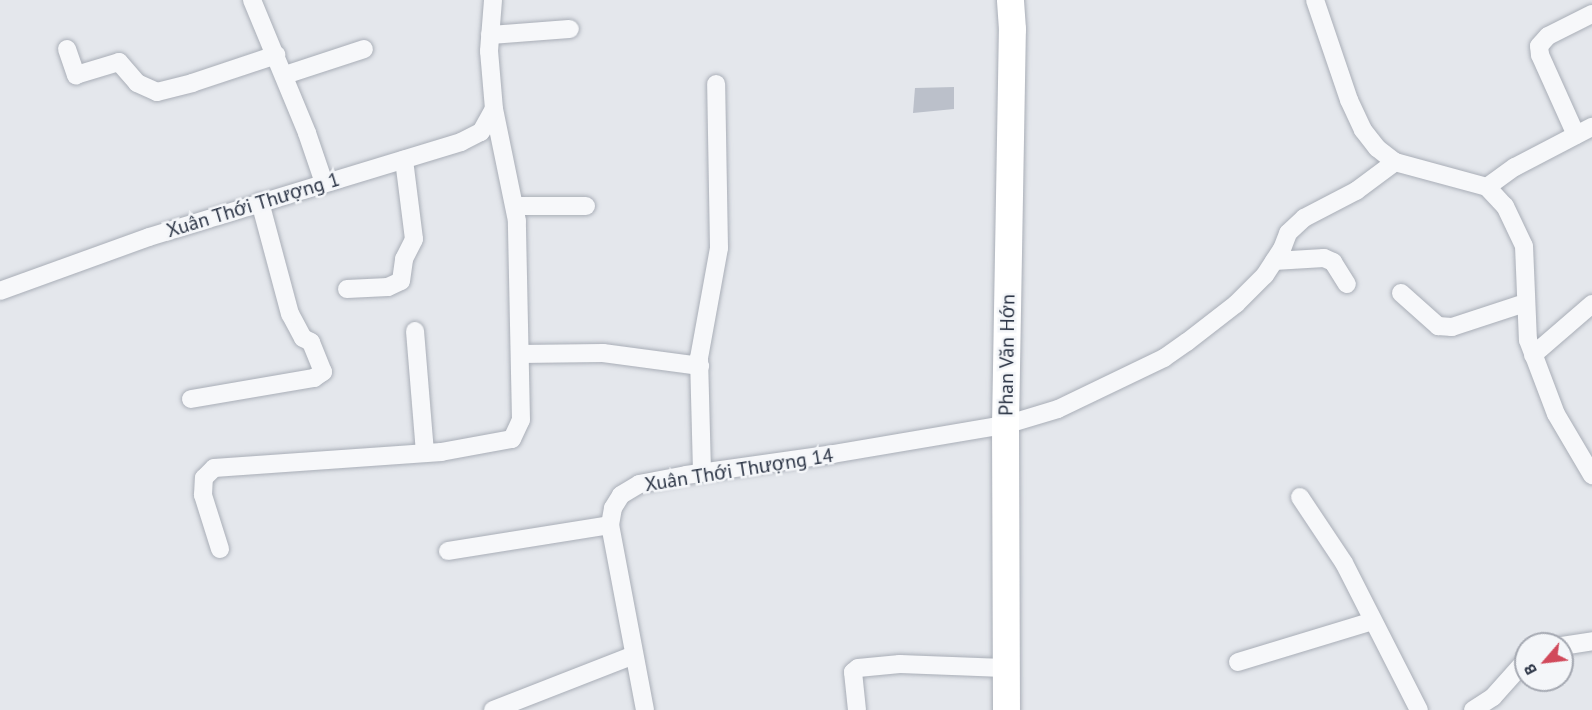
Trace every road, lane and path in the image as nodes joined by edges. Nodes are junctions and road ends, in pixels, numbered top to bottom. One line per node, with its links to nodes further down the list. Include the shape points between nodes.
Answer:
1 (252, 0): 10 (street)
2 (493, 0): 7 (street)
3 (1010, 0): 34 (main road, Phan Văn Hớn, via 1012,96)
4 (1315, 0): 16 (street, via 1363,130)
5 (1592, 14): 14 (street, via 1548,36 1539,46 1540,55)
6 (570, 29): 7 (street)
7 (490, 34): 13 (street)
8 (67, 49): 10 (street, via 76,75 118,62 137,83 157,92)
9 (364, 49): 11 (street)
10 (276, 55): 11 (street)
11 (285, 75): 17 (street)
12 (716, 84): 32 (street, via 719,248)
13 (494, 109): 15 (street, Xuân Thới Thượng 1, via 488,124 471,138); 20 (street)
14 (1584, 131): 18 (street, via 1515,167)
15 (404, 160): 17 (street, Xuân Thới Thượng 1); 24 (street, via 414,239 404,259 401,281 388,287)
16 (1395, 162): 18 (street); 22 (street, Xuân Thới Thượng 14, via 1356,191 1304,218 1288,233)
17 (324, 183): 19 (street, Xuân Thới Thượng 1)
18 (1487, 187): 27 (street, via 1505,206 1524,246)
19 (260, 202): 25 (street, Xuân Thới Thượng 1); 33 (street, via 290,314 303,338 311,342 323,372 314,378)
20 (515, 206): 21 (street); 30 (street)
21 (586, 206)
22 (1274, 261): 23 (street, via 1324,258 1333,262); 34 (street, Xuân Thới Thượng 14, via 1236,304 1164,358 1058,409)
23 (1347, 284)
24 (347, 289)
25 (0, 291)
26 (1401, 293): 27 (street, via 1438,326 1452,327)
27 (1525, 303): 31 (street)
28 (1592, 304): 31 (street)
29 (415, 331): 35 (street)
30 (520, 354): 32 (street, via 603,353); 35 (street, via 521,420 512,439)
31 (1533, 355): 37 (street, via 1556,414)
32 (700, 366): 36 (street)
33 (190, 399)
34 (1005, 425): 36 (street, Xuân Thới Thượng 14); 47 (main road, Phan Văn Hớn)
35 (425, 453): 40 (street, via 214,468 204,478 203,495)
36 (702, 472): 39 (street, Xuân Thới Thượng 14, via 639,484 616,502)
37 (1592, 475)
38 (1300, 497): 42 (street, via 1344,563)
39 (610, 525): 41 (street); 45 (street, Xuân Thới Thượng 14)
40 (220, 549)
41 (447, 551)
42 (1372, 621): 46 (street); 53 (street)
43 (1592, 641): 44 (street)
44 (1574, 644)
45 (634, 655): 49 (street); 50 (street, Xuân Thới Thượng 14)
46 (1238, 662)
47 (1004, 668): 51 (street, via 900,664 858,668 853,672); 52 (main road, Phan Văn Hớn)
48 (1514, 673): 54 (street, via 1493,697)
49 (493, 710)
50 (645, 710)
51 (857, 710)
52 (1006, 710)
53 (1419, 710)
54 (1473, 710)

